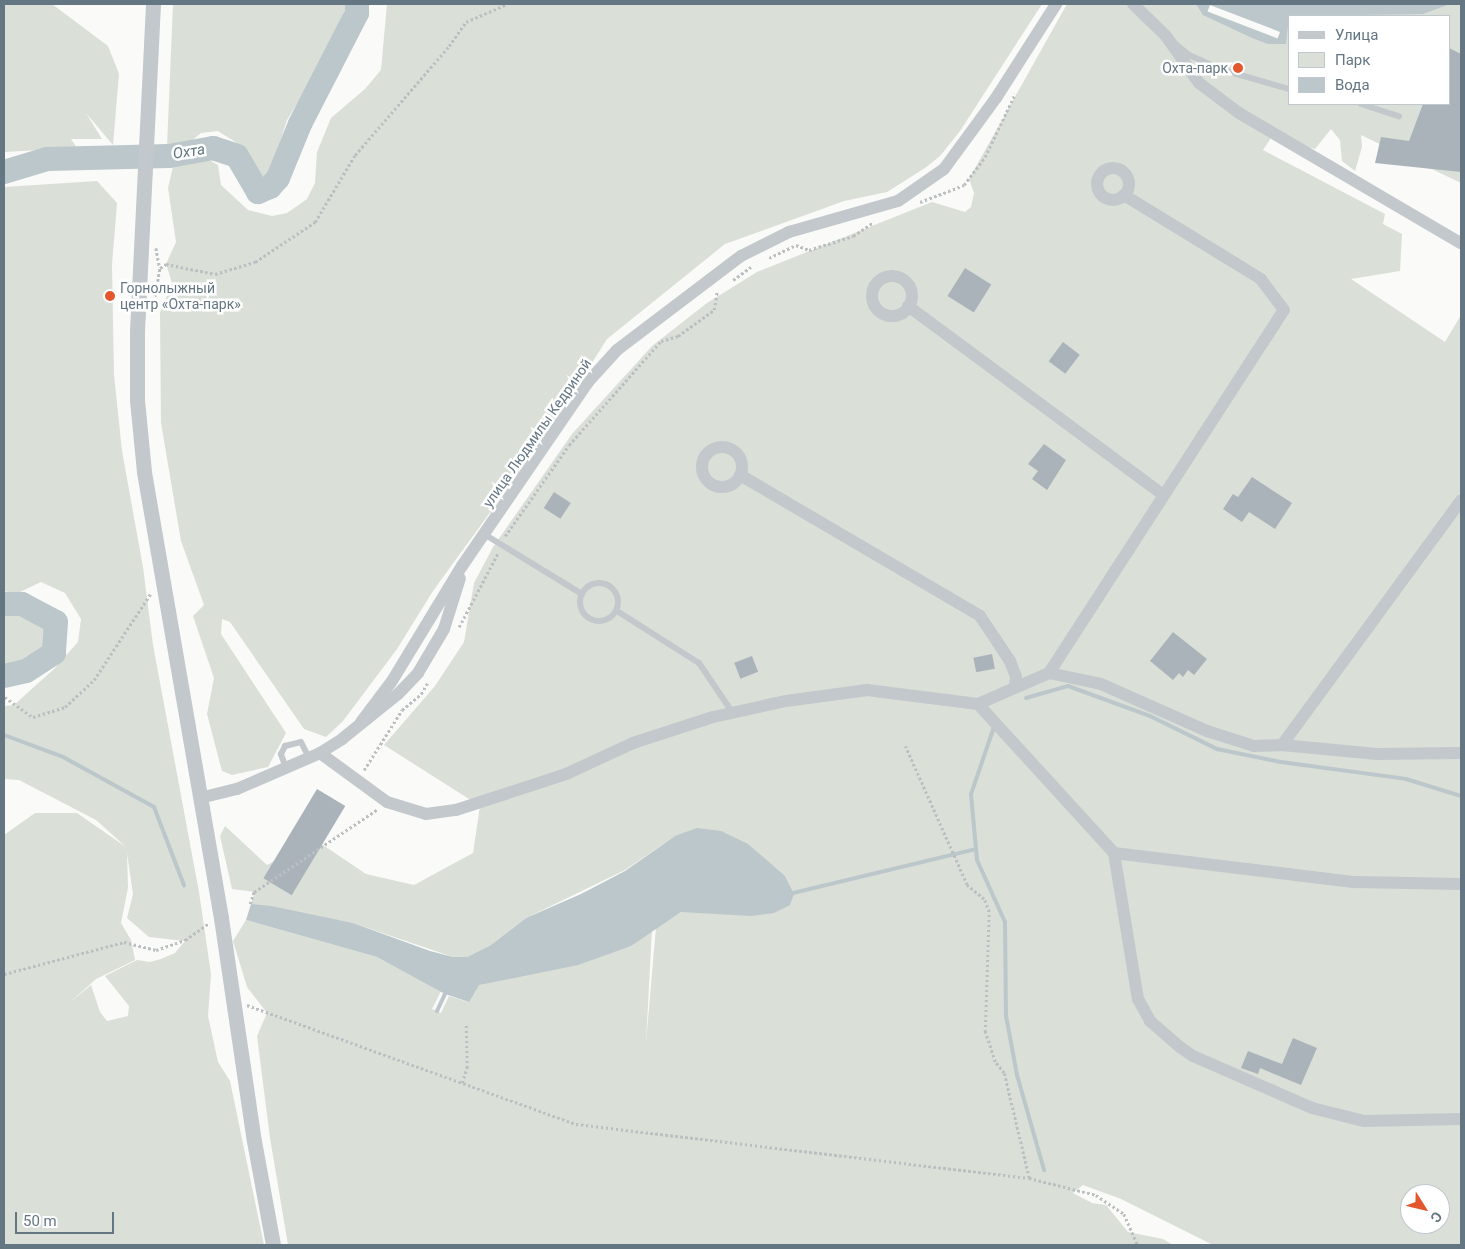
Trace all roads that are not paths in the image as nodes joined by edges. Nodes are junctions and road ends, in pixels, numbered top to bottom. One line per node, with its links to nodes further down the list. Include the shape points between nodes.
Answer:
1 (153, 4): 25 (street, via 137,361 144,472)
2 (1056, 4): 14 (street, улица Людмилы Кедриной, via 996,98 944,168 898,201 789,232 741,256 617,350 588,382)
3 (1133, 4): 4 (street)
4 (1166, 36): 5 (lane, via 1189,55 1223,70); 9 (street, via 1198,83 1240,113)
5 (1288, 89)
6 (1364, 105): 7 (lane)
7 (1399, 116)
8 (1124, 195): 12 (street, via 1261,279 1284,310)
9 (1461, 243)
10 (908, 306): 12 (street)
11 (740, 475): 18 (street, via 980,616 1010,661 1016,677)
12 (1162, 494): 17 (street)
13 (1461, 500): 21 (street)
14 (484, 534): 15 (lane); 23 (street, улица Людмилы Кедриной, via 462,566 452,611 418,673 398,694 342,740)
15 (582, 594): 16 (lane, via 580,606 586,616 596,622 608,620); 16 (lane, via 590,585 602,583 613,588 618,599)
16 (617, 611): 20 (lane, via 699,663)
17 (1049, 673): 18 (street); 21 (street, via 1101,684 1207,731 1254,746)
18 (1015, 686): 19 (street)
19 (978, 704): 20 (street, via 867,690); 26 (street)
20 (732, 712): 23 (street, via 633,743 566,774 456,810 426,814 387,802)
21 (1282, 745): 22 (street, via 1378,754)
22 (1461, 753)
23 (315, 755): 24 (street, улица Людмилы Кедриной); 24 (lane, via 301,742 285,746 281,754)
24 (286, 768): 25 (street, улица Людмилы Кедриной, via 237,789)
25 (200, 798): 29 (street)
26 (1114, 853): 27 (street, via 1355,882); 28 (street, via 1138,999 1150,1021 1180,1047 1247,1081 1321,1110 1364,1121)
27 (1461, 884)
28 (1461, 1119)
29 (273, 1245)

